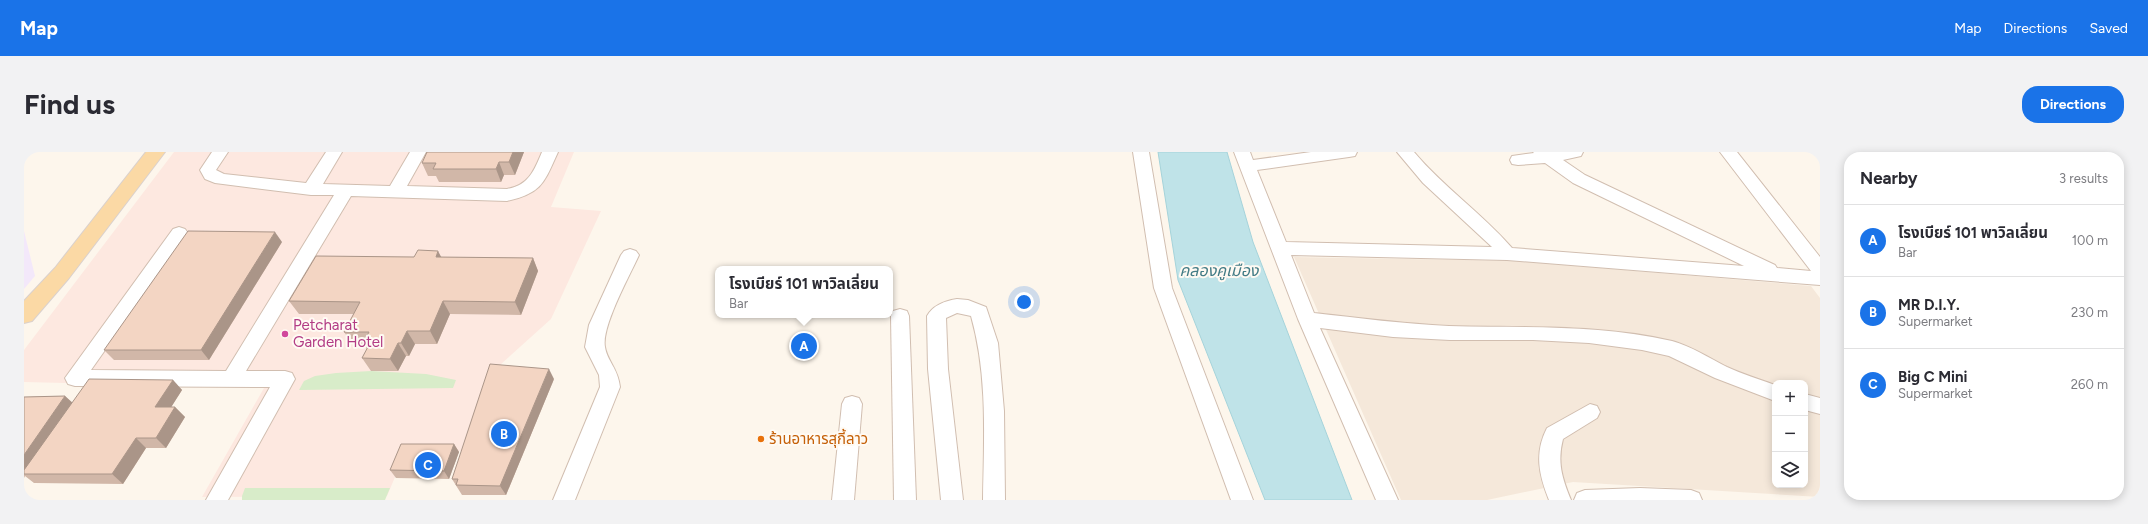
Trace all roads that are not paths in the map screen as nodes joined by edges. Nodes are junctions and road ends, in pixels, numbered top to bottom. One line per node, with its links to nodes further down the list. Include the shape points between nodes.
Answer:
1 (156, 152): 22 (main road)
2 (220, 152): 14 (street, via 208,170 211,175 221,179)
3 (334, 152): 14 (street)
4 (418, 152): 16 (street)
5 (550, 152): 16 (street, via 532,188 523,192 507,195)
6 (1141, 152): 41 (street, via 1163,288)
7 (1349, 152): 12 (street)
8 (1405, 152): 19 (street, via 1416,166 1495,238)
9 (1575, 152): 11 (street)
10 (1728, 152): 21 (street)
11 (1546, 155): 13 (street); 23 (street, via 1579,179)
12 (1245, 159): 18 (street)
13 (1518, 160)
14 (311, 189): 15 (street)
15 (345, 191): 16 (street); 29 (street)
16 (395, 192)
17 (180, 233): 29 (street, via 75,378)
18 (1280, 248): 19 (street); 27 (street)
19 (1507, 254): 23 (street)
20 (630, 255): 36 (street, via 598,326 595,347 609,375 610,387)
21 (1820, 270)
22 (62, 273): 25 (main road); 28 (main road)
23 (1777, 274): 24 (street)
24 (1820, 278)
25 (24, 315)
26 (900, 316): 38 (street)
27 (1306, 319): 30 (street, via 1393,330 1533,333 1589,336 1642,343 1673,349 1722,373); 42 (street)
28 (24, 331)
29 (230, 379): 35 (street, via 285,379)
30 (1772, 392)
31 (1808, 403): 33 (street)
32 (852, 404): 37 (street)
33 (1820, 406)
34 (1590, 412): 43 (street, via 1554,434 1548,457 1549,473)
35 (217, 500)
36 (564, 500)
37 (843, 500)
38 (905, 500)
39 (952, 500): 40 (street, via 938,369 936,316 944,308 957,306 970,307 979,312 988,343 994,411)
40 (994, 500)
41 (1242, 500)
42 (1387, 500)
43 (1560, 500)
44 (1585, 500): 45 (street, via 1640,497)
45 (1692, 500)

